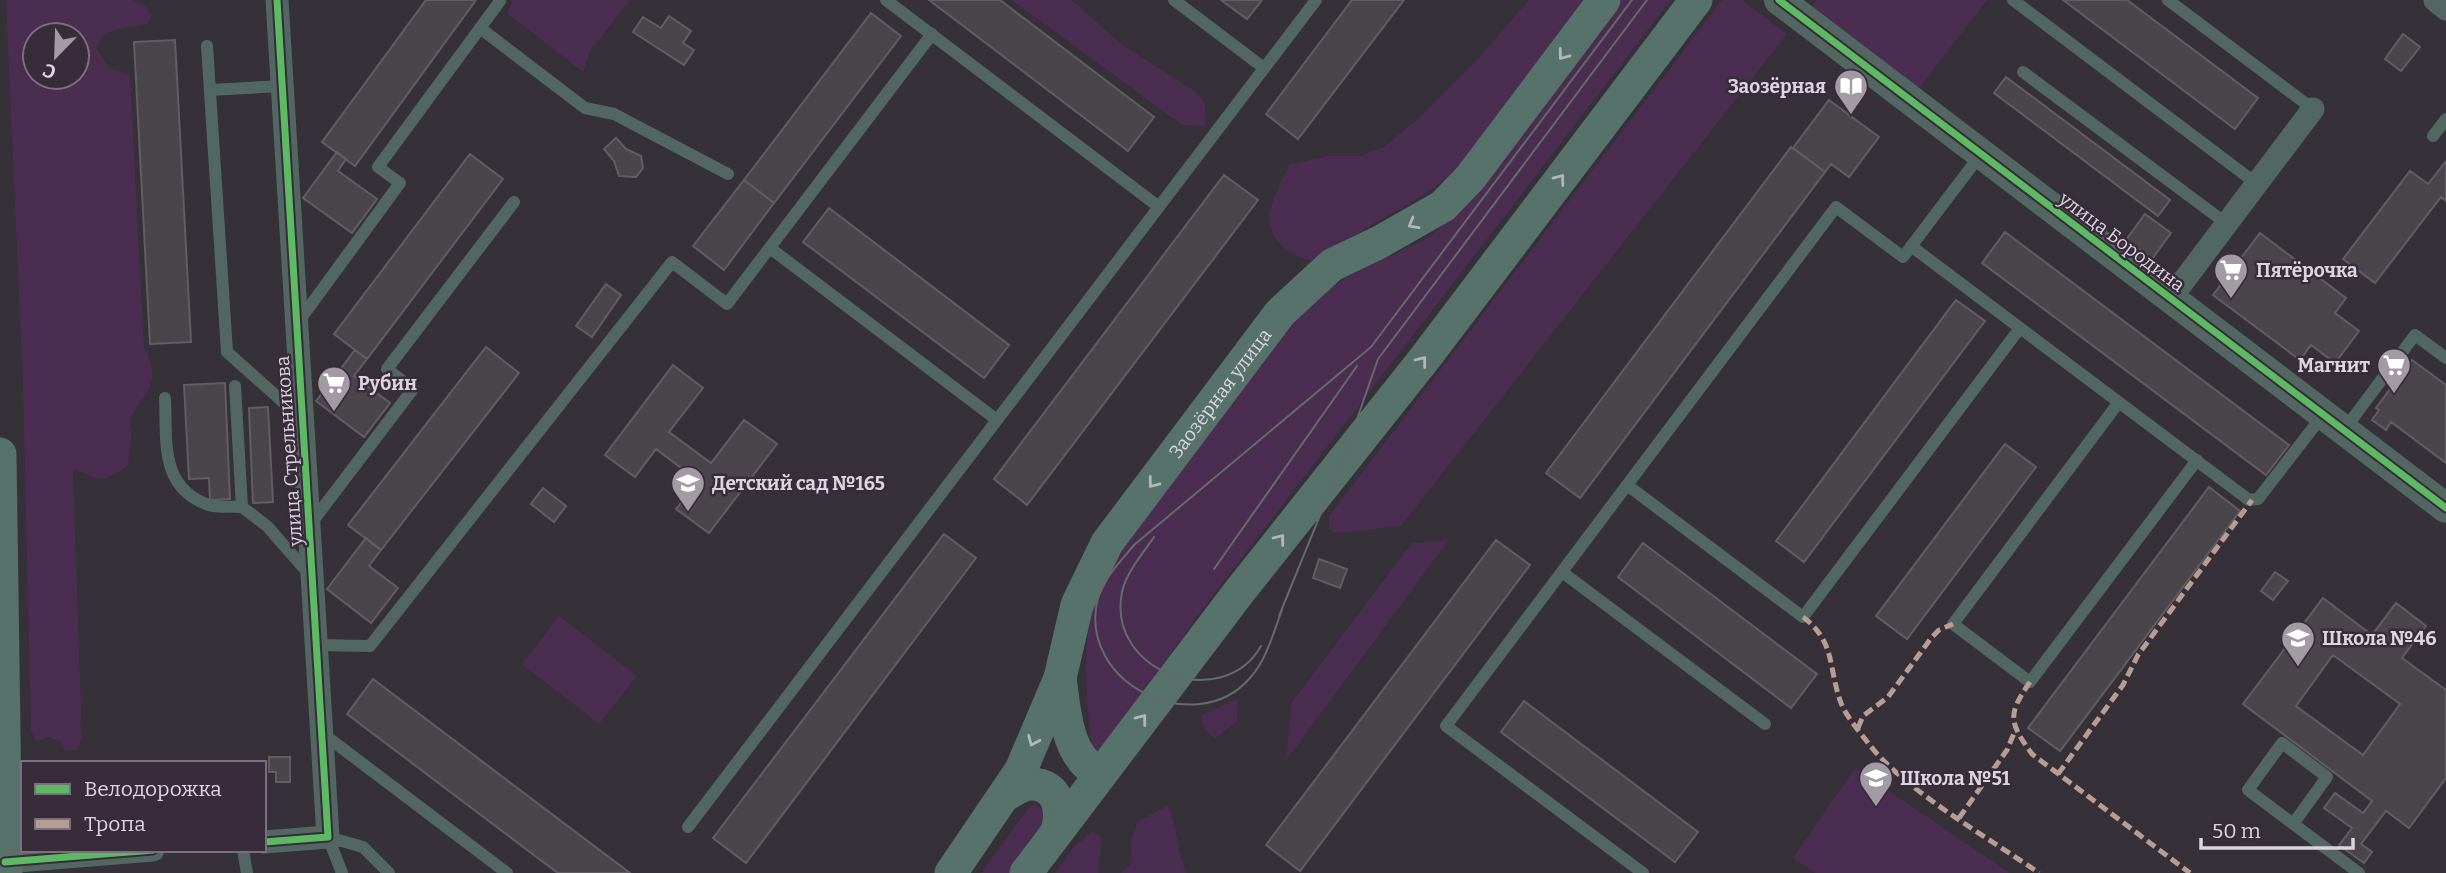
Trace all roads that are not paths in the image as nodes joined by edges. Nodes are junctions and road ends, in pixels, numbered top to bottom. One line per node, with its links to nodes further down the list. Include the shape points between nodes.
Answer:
1 (276, 0): 18 (street, улица Стрельникова)
2 (886, 0): 14 (lane)
3 (1174, 0): 16 (lane)
4 (1316, 0): 16 (lane)
5 (1604, 0): 51 (main road, Заозёрная улица, one-way to 51, via 1470,178 1443,206 1332,265 1280,313 1107,543 1077,605)
6 (1696, 0): 54 (main road, one-way to 6)
7 (1779, 0): 23 (street, улица Бородина)
8 (2013, 0): 25 (lane)
9 (2168, 0): 20 (lane)
10 (2435, 0): 12 (street)
11 (499, 1): 13 (lane)
12 (2446, 9)
13 (480, 28): 24 (lane, via 584,108 614,114); 32 (lane, via 378,167 400,183)
14 (932, 34): 27 (lane); 30 (lane)
15 (207, 46): 19 (lane)
16 (1264, 68): 27 (lane)
17 (2023, 72): 28 (lane)
18 (282, 86): 19 (lane); 32 (street, улица Стрельникова)
19 (210, 90): 38 (lane, via 227,352)
20 (2313, 109): 25 (street)
21 (2446, 119): 22 (lane)
22 (2433, 136)
23 (1981, 154): 29 (lane); 31 (street, улица Бородина)
24 (728, 174)
25 (2257, 184): 28 (street)
26 (514, 202): 46 (lane, via 387,369 413,389)
27 (1159, 207): 39 (lane)
28 (2227, 224): 31 (street)
29 (1911, 246): 33 (lane); 43 (lane, via 1903,257 1836,207)
30 (770, 248): 39 (lane); 50 (lane, via 727,303 673,262 370,646)
31 (2170, 299): 40 (street, улица Бородина)
32 (296, 324): 38 (street, улица Стрельникова)
33 (2020, 328): 37 (lane); 43 (lane, via 1803,617)
34 (2446, 358): 40 (lane, via 2416,335)
35 (235, 386): 44 (lane)
36 (165, 398): 44 (lane, via 168,466 182,489 210,506)
37 (2119, 402): 42 (lane); 42 (lane, via 1953,624 2030,682)
38 (303, 419): 46 (street, улица Стрельникова)
39 (997, 420): 57 (lane)
40 (2334, 423): 42 (lane, via 2254,501); 45 (street, улица Бородина)
41 (0, 454): 47 (main road)
42 (2197, 460)
43 (1627, 485): 48 (lane)
44 (242, 506): 49 (lane, via 267,526)
45 (2446, 508)
46 (309, 526): 49 (street, улица Стрельникова)
47 (2, 540): 63 (main road)
48 (1562, 572): 52 (lane); 70 (lane, via 1446,726)
49 (312, 578): 50 (street, улица Стрельникова)
50 (316, 645): 53 (street, улица Стрельникова)
51 (1060, 678): 54 (main road, via 1078,754); 55 (main road, Заозёрная улица, one-way to 55, via 1021,770)
52 (1765, 724)
53 (322, 733): 60 (street, улица Стрельникова); 67 (lane)
54 (1101, 774): 58 (main road)
55 (1004, 796): 58 (main road, via 1030,784 1042,787 1062,809); 68 (main road, Заозёрная улица)
56 (2292, 824): 56 (lane, via 2248,790 2282,743 2327,777); 71 (lane)
57 (688, 827)
58 (1057, 831): 69 (main road)
59 (266, 836): 60 (street)
60 (328, 837): 65 (lane); 66 (lane, via 363,847)
61 (136, 852): 63 (street)
62 (243, 852): 64 (lane)
63 (6, 867)
64 (247, 873)
65 (342, 873)
66 (389, 873)
67 (507, 873)
68 (951, 873)
69 (1026, 873)
70 (1643, 873)
71 (2360, 873)

